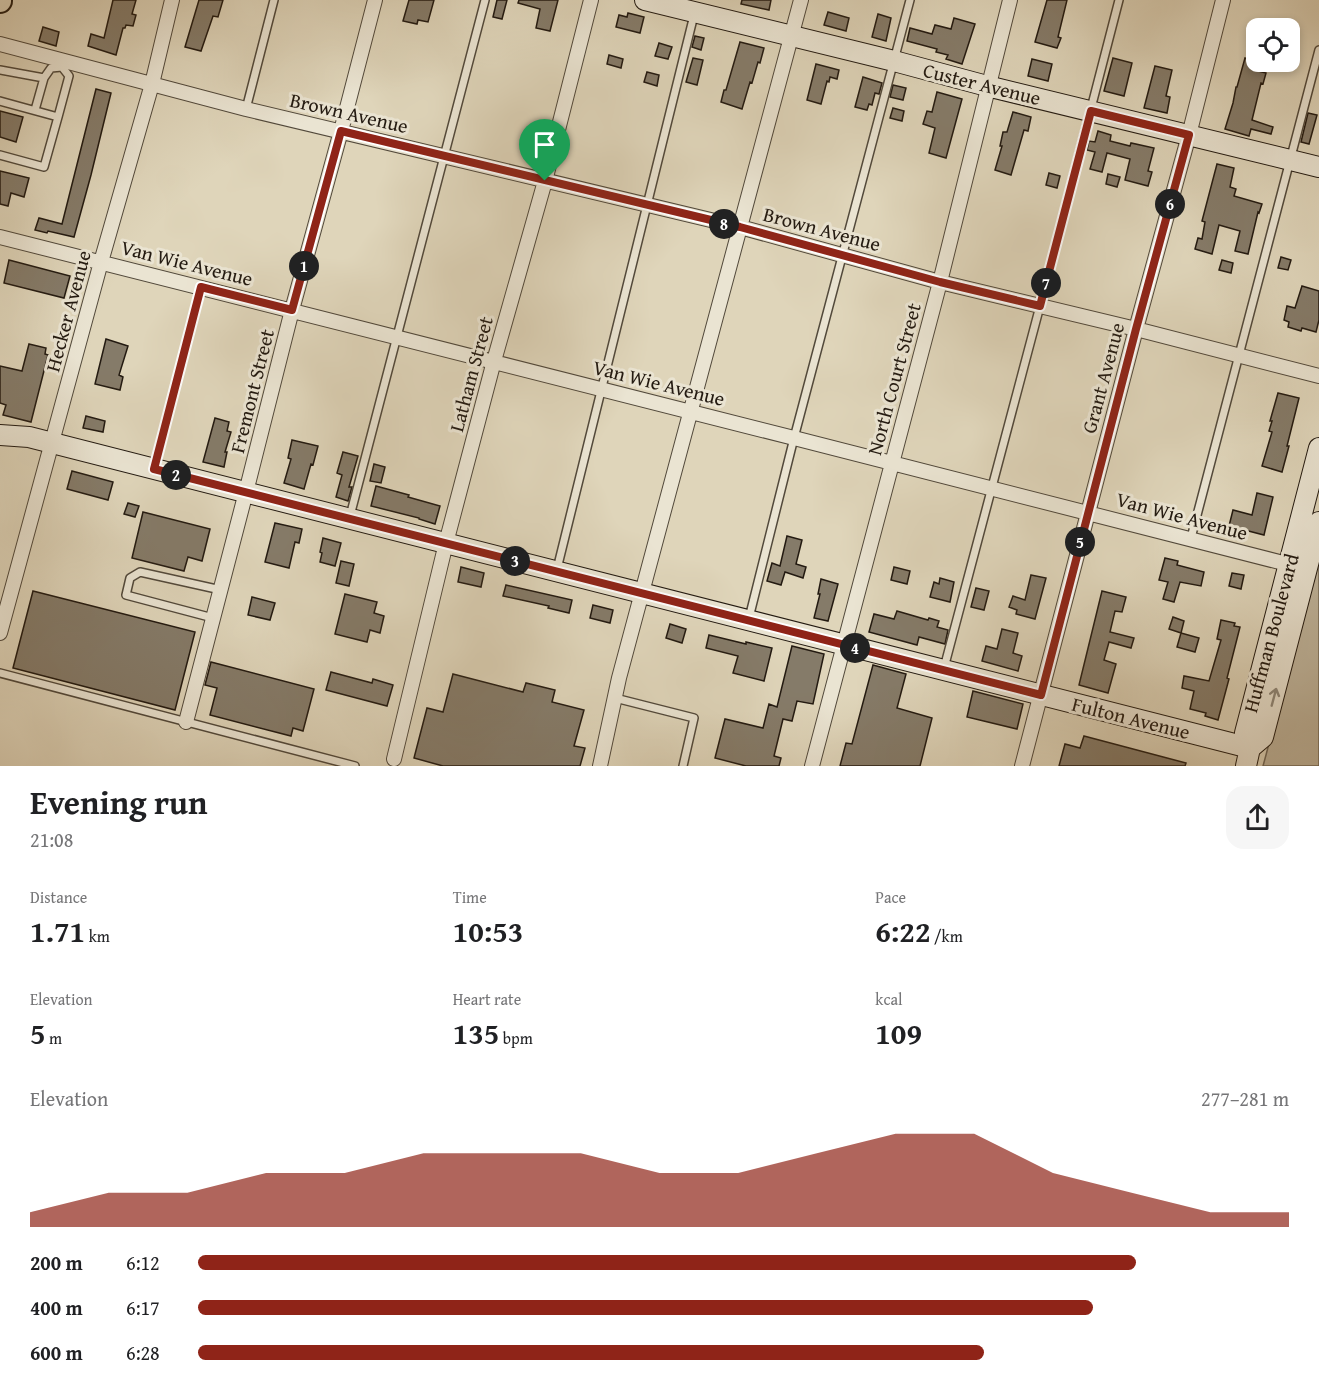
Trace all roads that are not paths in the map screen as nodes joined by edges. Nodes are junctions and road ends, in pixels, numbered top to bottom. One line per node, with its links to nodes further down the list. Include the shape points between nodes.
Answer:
1 (172, 0): 20 (street, Hecker Avenue)
2 (274, 0): 23 (lane)
3 (375, 0): 27 (street, Fremont Street)
4 (485, 0): 30 (lane)
5 (591, 0): 33 (street, Latham Street)
6 (645, 0): 12 (street, Custer Avenue)
7 (801, 0): 13 (street)
8 (910, 0): 16 (lane)
9 (1010, 0): 21 (street, North Court Street)
10 (1119, 0): 25 (lane)
11 (1223, 0): 28 (street, Grant Avenue)
12 (694, 12): 13 (street, Custer Avenue); 34 (lane)
13 (792, 36): 16 (street, Custer Avenue); 35 (street)
14 (0, 44): 17 (street, Brown Avenue)
15 (1319, 50): 31 (lane)
16 (894, 61): 21 (street, Custer Avenue); 37 (lane)
17 (63, 64): 19 (lane, via 51,68); 20 (street, Brown Avenue); 26 (lane, via 69,76)
18 (0, 70): 19 (lane)
19 (44, 78): 24 (lane)
20 (152, 84): 23 (street, Brown Avenue); 38 (street, Hecker Avenue)
21 (987, 86): 25 (street, Custer Avenue); 39 (street, North Court Street)
22 (0, 101): 24 (lane)
23 (246, 109): 27 (street, Brown Avenue)
24 (35, 110): 26 (lane)
25 (1091, 111): 28 (street, Custer Avenue); 41 (lane)
26 (58, 117): 29 (lane, via 44,167)
27 (341, 131): 30 (street, Brown Avenue); 42 (street, Fremont Street)
28 (1189, 135): 31 (street, Custer Avenue); 43 (street, Grant Avenue)
29 (0, 154)
30 (444, 156): 33 (street, Brown Avenue); 44 (lane)
31 (1291, 160): 32 (street, Custer Avenue); 45 (lane)
32 (1319, 167)
33 (545, 181): 34 (street, Brown Avenue); 46 (street, Latham Street)
34 (648, 205): 35 (street, Brown Avenue); 48 (lane)
35 (740, 227): 37 (street, Brown Avenue); 49 (street)
36 (0, 237): 38 (street, Van Wie Avenue)
37 (843, 255): 39 (street, Brown Avenue); 51 (lane)
38 (101, 262): 40 (street, Van Wie Avenue); 52 (street, Hecker Avenue)
39 (940, 282): 41 (street, Brown Avenue); 54 (street, North Court Street)
40 (201, 287): 42 (street, Van Wie Avenue); 55 (lane)
41 (1040, 306): 43 (street, Brown Avenue); 56 (lane)
42 (292, 310): 44 (street, Van Wie Avenue); 57 (street, Fremont Street)
43 (1136, 329): 45 (street, Brown Avenue); 58 (street, Grant Avenue)
44 (397, 337): 46 (street, Van Wie Avenue); 59 (lane)
45 (1239, 356): 47 (street, Brown Avenue); 61 (lane)
46 (494, 361): 48 (street, Van Wie Avenue); 62 (street, Latham Street)
47 (1319, 376)
48 (602, 389): 49 (street, Van Wie Avenue); 64 (lane)
49 (691, 411): 51 (street, Van Wie Avenue); 66 (street)
50 (0, 435): 52 (street, Fulton Avenue)
51 (794, 438): 54 (street, Van Wie Avenue); 68 (lane)
52 (52, 443): 55 (street, Fulton Avenue); 69 (street, Hecker Avenue)
53 (1319, 448): 63 (street, Huffman Boulevard)
54 (893, 463): 56 (street, Van Wie Avenue); 70 (street, North Court Street)
55 (154, 469): 57 (street, Fulton Avenue)
56 (992, 488): 58 (street, Van Wie Avenue); 71 (lane)
57 (246, 492): 59 (street, Fulton Avenue); 65 (street, Fremont Street)
58 (1088, 512): 61 (street, Van Wie Avenue); 73 (street, Grant Avenue)
59 (349, 519): 62 (street, Fulton Avenue)
60 (1319, 522): 63 (street, Huffman Boulevard)
61 (1191, 538): 63 (street, Van Wie Avenue)
62 (446, 543): 64 (street, Fulton Avenue); 77 (street, Latham Street)
63 (1298, 567): 76 (street, Huffman Boulevard, via 1263,737)
64 (557, 572): 66 (street, Fulton Avenue)
65 (221, 590): 67 (street, Fremont Street); 67 (lane, via 140,572 130,578 126,595)
66 (642, 594): 68 (street, Fulton Avenue); 74 (street)
67 (213, 618): 75 (street, Fremont Street)
68 (748, 621): 70 (street, Fulton Avenue)
69 (0, 633)
70 (843, 645): 71 (street, Fulton Avenue); 81 (street, North Court Street)
71 (943, 670): 73 (street, Fulton Avenue)
72 (0, 673): 75 (lane)
73 (1041, 695): 76 (street, Fulton Avenue); 82 (street, Grant Avenue)
74 (615, 698): 79 (street); 80 (lane, via 694,718)
75 (186, 722): 78 (lane)
76 (1248, 757)
77 (393, 762)
78 (355, 766)
79 (600, 766)
80 (683, 766)
81 (812, 766)
82 (1022, 766)

